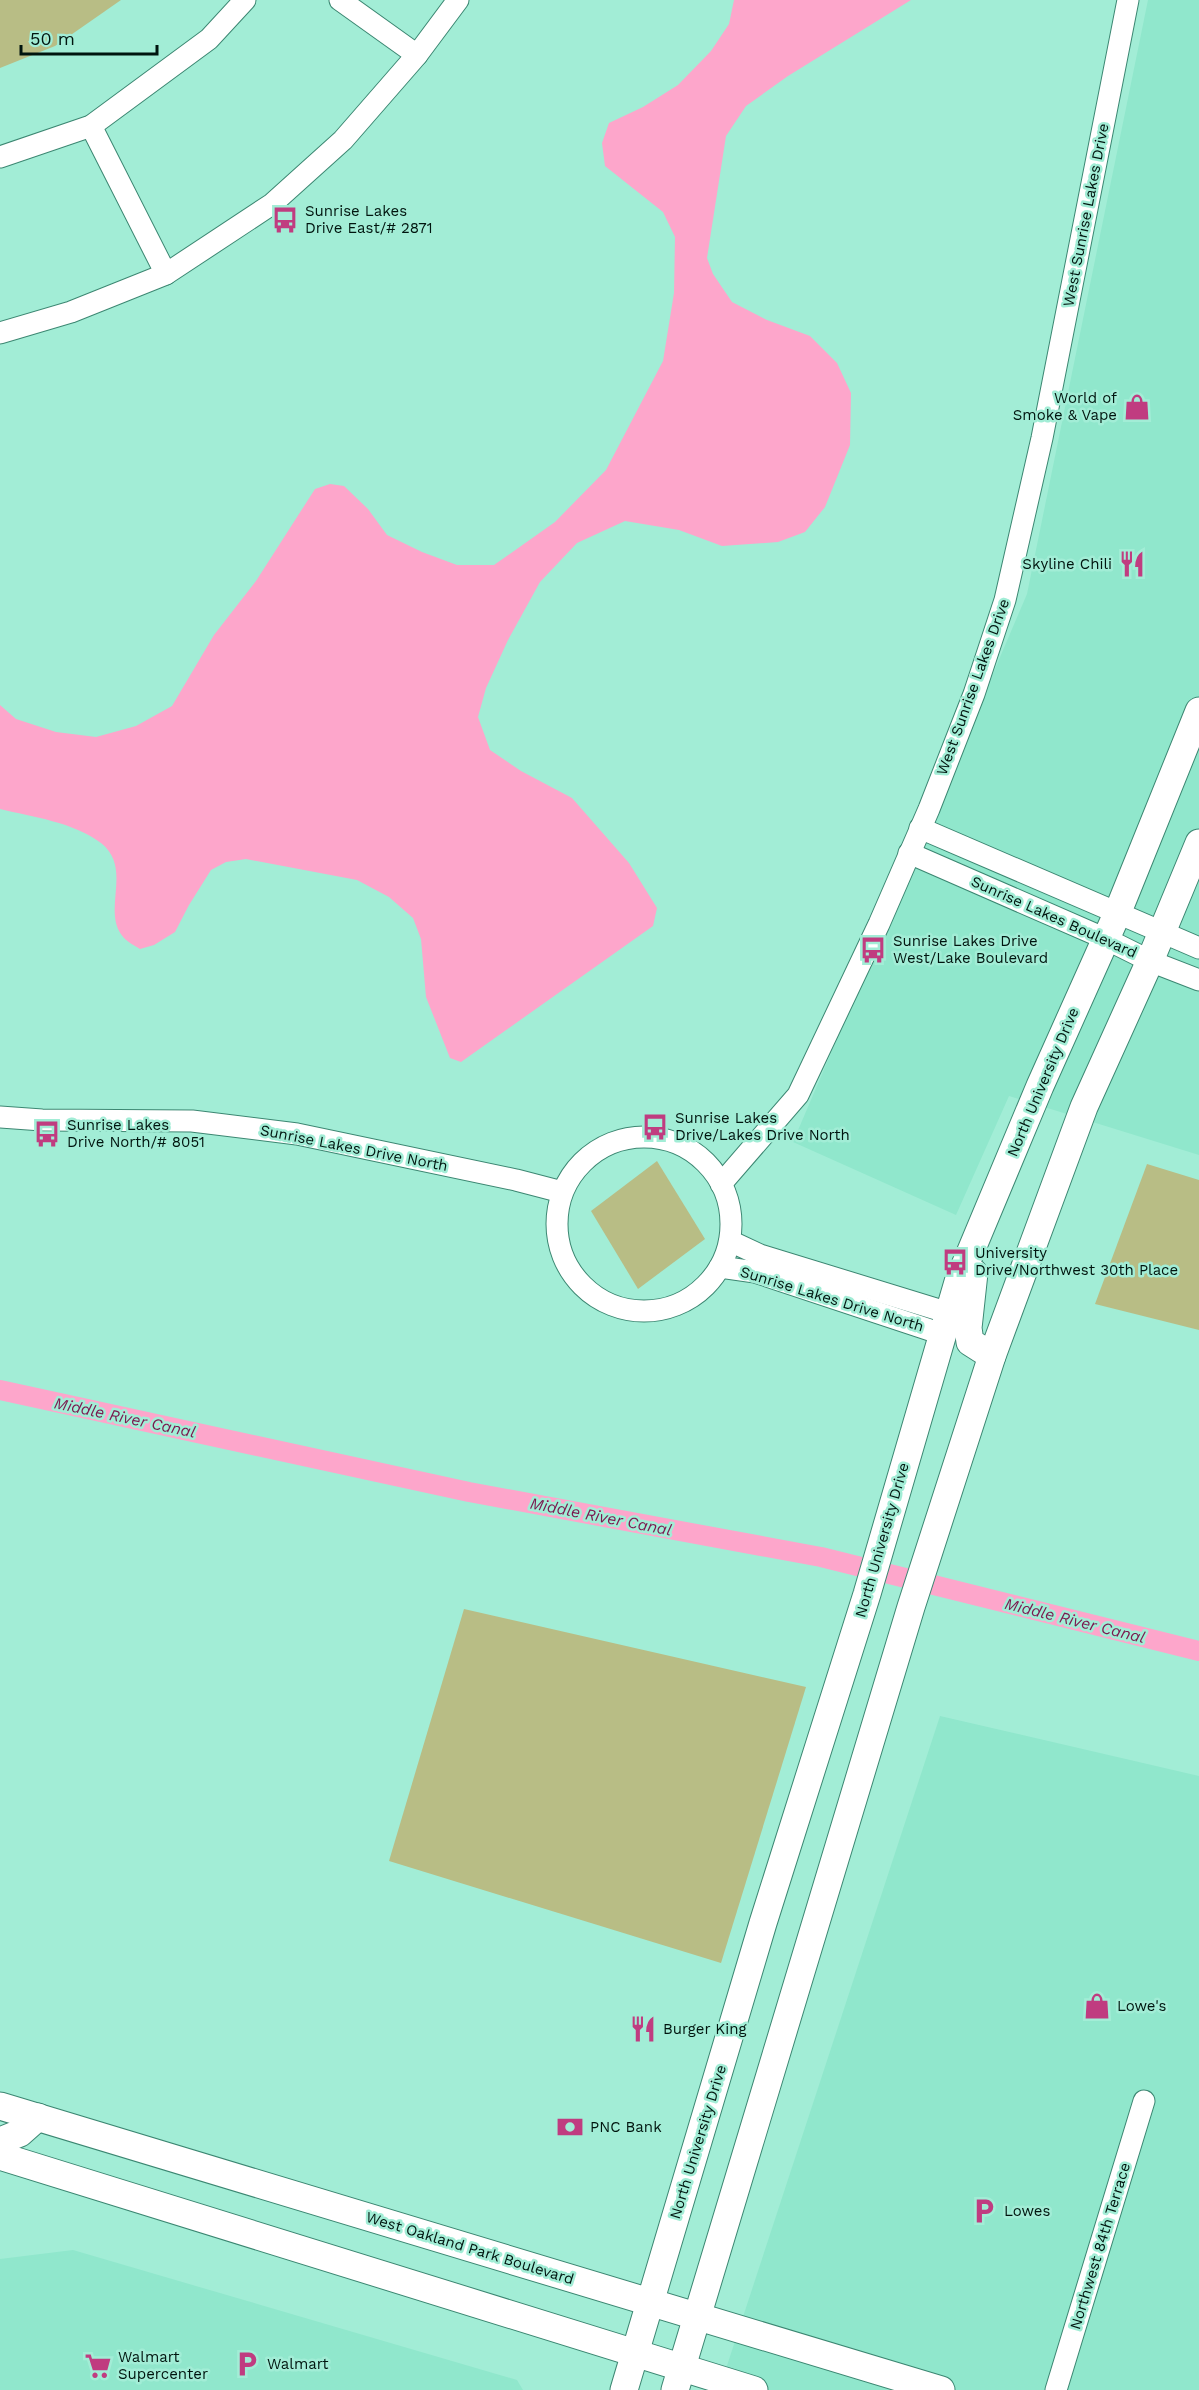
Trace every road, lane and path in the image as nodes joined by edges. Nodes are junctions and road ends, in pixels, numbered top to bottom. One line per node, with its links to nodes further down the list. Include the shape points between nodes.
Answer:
1 (245, 0): 6 (street, via 209,39)
2 (340, 0): 5 (street)
3 (458, 0): 5 (street)
4 (1128, 0): 11 (street, West Sunrise Lakes Drive, via 1042,438 1005,600 974,694)
5 (417, 55): 8 (street, via 343,140 272,204)
6 (91, 126): 7 (street); 8 (street)
7 (0, 157)
8 (166, 274): 9 (street, via 71,312)
9 (0, 333)
10 (1199, 711): 14 (main road, North University Drive)
11 (920, 828): 13 (street, West Sunrise Lakes Drive); 14 (street, Sunrise Lakes Boulevard)
12 (1199, 843): 15 (main road)
13 (909, 853): 16 (street, Sunrise Lakes Boulevard); 21 (street, West Sunrise Lakes Drive, via 798,1095)
14 (1117, 914): 15 (street, Sunrise Lakes Boulevard); 16 (main road, North University Drive)
15 (1162, 933): 17 (street, Sunrise Lakes Boulevard); 18 (main road)
16 (1106, 939): 18 (street, Sunrise Lakes Boulevard); 23 (main road, North University Drive)
17 (1199, 948)
18 (1150, 961): 19 (street, Sunrise Lakes Boulevard); 27 (main road, via 1084,1107)
19 (1199, 980)
20 (0, 1117): 22 (street, Sunrise Lakes Drive North, via 192,1121 297,1134)
21 (722, 1184): 22 (street, via 707,1164 688,1149 666,1140 642,1137 617,1141 594,1152 575,1170); 24 (street, via 730,1212)
22 (562, 1192): 25 (street, via 557,1235 563,1256 573,1275 607,1303 649,1311 671,1307 699,1291)
23 (978, 1236): 26 (main road, North University Drive); 27 (main road, via 968,1328 970,1342)
24 (730, 1241): 25 (street); 26 (street, Sunrise Lakes Drive North)
25 (720, 1267): 26 (street, Sunrise Lakes Drive North, via 756,1272)
26 (945, 1323): 33 (main road, North University Drive, via 867,1594 763,1923)
27 (992, 1356): 34 (main road, via 911,1607)
28 (1144, 2101): 40 (street, Northwest 84th Terrace)
29 (0, 2106): 30 (main road, West Oakland Park Boulevard)
30 (38, 2117): 31 (main road, via 20,2133); 33 (main road, West Oakland Park Boulevard)
31 (0, 2141)
32 (0, 2156): 35 (main road)
33 (650, 2303): 34 (main road, West Oakland Park Boulevard); 35 (main road, North University Drive)
34 (697, 2318): 36 (main road); 39 (main road, West Oakland Park Boulevard)
35 (635, 2353): 36 (main road); 37 (main road, North University Drive)
36 (679, 2379): 38 (main road)
37 (624, 2390)
38 (754, 2390)
39 (941, 2390)
40 (1056, 2390)

